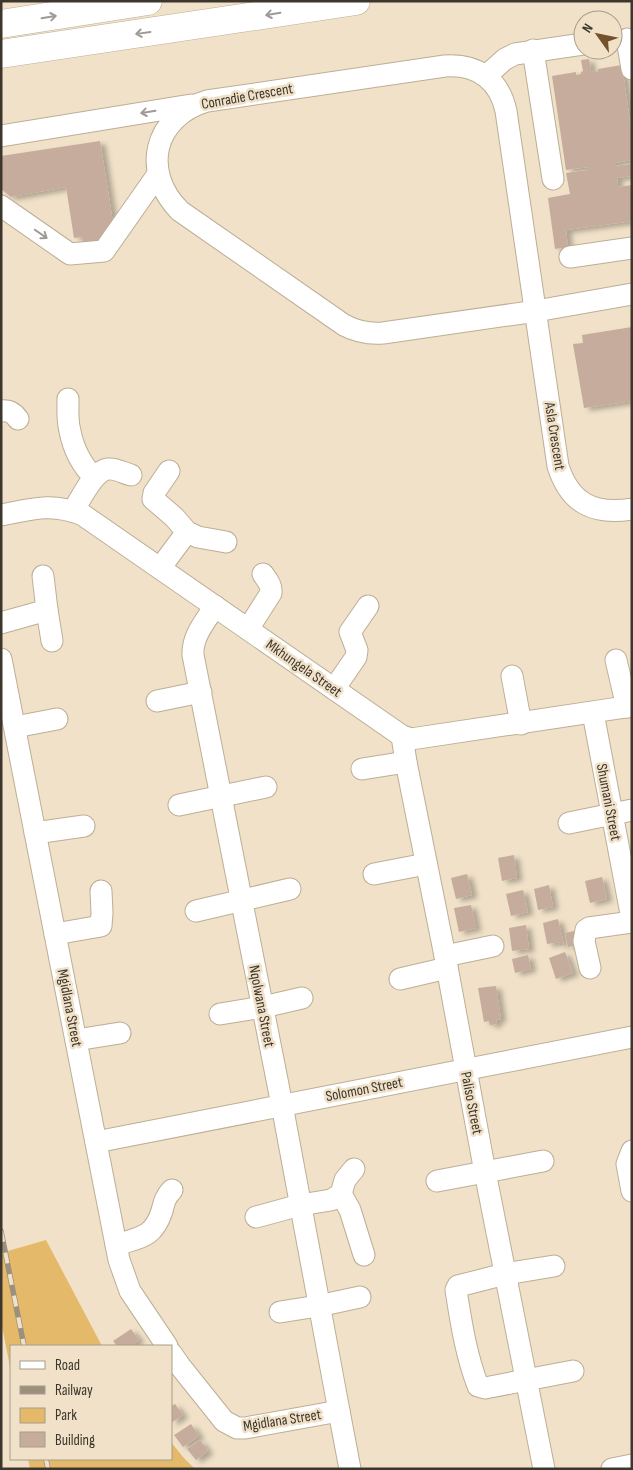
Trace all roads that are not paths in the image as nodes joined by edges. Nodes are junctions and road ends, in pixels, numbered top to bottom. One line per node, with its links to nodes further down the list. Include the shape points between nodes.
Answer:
1 (148, 1): 3 (highway, one-way to 1)
2 (356, 1): 7 (highway, one-way to 7)
3 (1, 24)
4 (624, 39): 8 (street)
5 (573, 45): 6 (street)
6 (533, 50): 9 (street, via 505,59); 13 (street)
7 (1, 54)
8 (632, 69)
9 (486, 76): 10 (street, Conradie Crescent, via 466,67 445,66); 18 (street, Conradie Crescent, via 504,101)
10 (196, 104): 11 (street, one-way to 11); 12 (street, Conradie Crescent, via 178,116 164,132 158,152)
11 (1, 136)
12 (158, 174): 14 (street, one-way to 12, via 70,254 104,252); 18 (street, Conradie Crescent, via 164,193 180,211 357,331 383,333)
13 (553, 179)
14 (1, 206)
15 (632, 248): 16 (street)
16 (570, 257)
17 (632, 294): 18 (street, Conradie Crescent)
18 (536, 311): 23 (street, Asla Crescent, via 561,477 573,494 589,506 606,511)
19 (68, 399): 22 (street, via 71,437 81,460)
20 (169, 471): 26 (street, via 153,499)
21 (131, 475): 22 (street, via 110,469)
22 (94, 477): 24 (street)
23 (632, 509)
24 (73, 511): 25 (street, Mkhungela Street, via 42,507); 28 (street, Mkhungela Street, via 92,520)
25 (1, 515)
26 (187, 532): 27 (street); 28 (street)
27 (226, 542)
28 (160, 568): 31 (street, Mkhungela Street)
29 (263, 574): 35 (street, via 271,593)
30 (43, 576): 33 (street)
31 (215, 606): 35 (street, Mkhungela Street); 41 (street, Nqolwana Street, via 194,642 193,655)
32 (368, 606): 40 (street, via 350,632 357,650 356,657)
33 (48, 610): 34 (street); 36 (street)
34 (1, 623)
35 (248, 629): 40 (street, Mkhungela Street)
36 (52, 641)
37 (1, 659): 47 (street, Mgidlana Street)
38 (616, 660): 43 (street)
39 (512, 676): 46 (street)
40 (334, 689): 48 (street, Mkhungela Street)
41 (201, 692): 42 (street); 52 (street, Nqolwana Street)
42 (157, 701)
43 (630, 707): 44 (street)
44 (592, 713): 46 (street); 54 (street, Shumani Street)
45 (57, 720): 47 (street)
46 (521, 724): 48 (street, via 425,738)
47 (15, 728): 57 (street, Mgidlana Street)
48 (402, 736): 49 (street, Paliso Street)
49 (406, 762): 50 (street); 58 (street, Paliso Street)
50 (362, 769)
51 (266, 787): 52 (street)
52 (221, 796): 53 (street); 62 (street, Nqolwana Street)
53 (179, 805)
54 (622, 812): 55 (street); 64 (street, Shumani Street)
55 (569, 823)
56 (84, 826): 57 (street)
57 (35, 832): 65 (street, Mgidlana Street)
58 (426, 864): 59 (street); 67 (street, Paliso Street)
59 (374, 874)
60 (290, 889): 62 (street)
61 (101, 892): 65 (street, via 99,928)
62 (242, 901): 63 (street); 71 (street, Nqolwana Street)
63 (196, 911)
64 (632, 921): 68 (street, via 586,930 584,941)
65 (55, 934): 75 (street, Mgidlana Street)
66 (493, 946): 67 (street)
67 (446, 962): 69 (street); 76 (street, Paliso Street)
68 (590, 968)
69 (400, 979)
70 (302, 998): 71 (street)
71 (263, 1007): 72 (street); 77 (street, Nqolwana Street)
72 (220, 1014)
73 (120, 1033): 75 (street)
74 (632, 1037): 76 (street, Solomon Street)
75 (76, 1040): 78 (street, Mgidlana Street)
76 (466, 1070): 77 (street, Solomon Street); 82 (street, Paliso Street)
77 (282, 1105): 78 (street, Solomon Street); 87 (street, Nqolwana Street)
78 (96, 1142): 89 (street, Mgidlana Street)
79 (632, 1152): 85 (street, via 627,1164)
80 (543, 1161): 82 (street)
81 (354, 1170): 86 (street, via 345,1180)
82 (485, 1172): 83 (street); 92 (street, Paliso Street)
83 (437, 1181)
84 (172, 1190): 89 (street, via 164,1200 152,1232)
85 (632, 1191)
86 (340, 1194): 87 (street, via 331,1200); 90 (street, via 350,1210)
87 (300, 1205): 88 (street); 94 (street, Nqolwana Street)
88 (256, 1217)
89 (116, 1244): 96 (street, Mgidlana Street, via 130,1291)
90 (364, 1255)
91 (554, 1266): 92 (street)
92 (505, 1274): 99 (street, Paliso Street); 99 (street, via 456,1288 462,1331 478,1386 485,1388)
93 (360, 1297): 94 (street)
94 (318, 1306): 95 (street); 100 (street, Nqolwana Street)
95 (280, 1312)
96 (166, 1345)
97 (172, 1354): 100 (street, Mgidlana Street, via 224,1422 237,1428)
98 (573, 1371): 99 (street)
99 (526, 1380): 103 (street, Paliso Street)
100 (338, 1411): 102 (street, Mgidlana Street)
101 (632, 1465): 104 (street)
102 (350, 1469)
103 (544, 1469)
104 (612, 1469)

